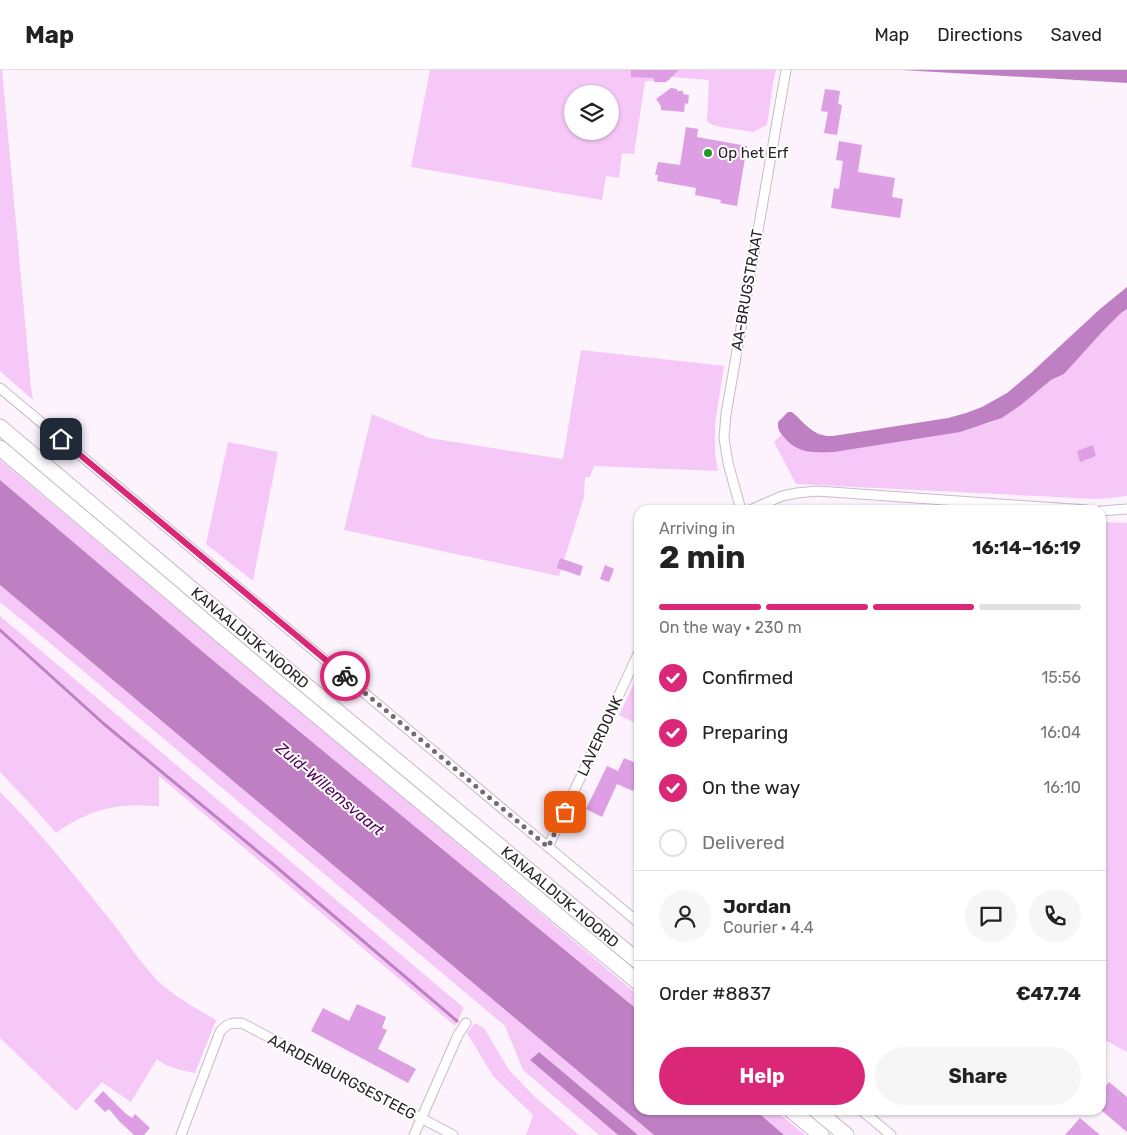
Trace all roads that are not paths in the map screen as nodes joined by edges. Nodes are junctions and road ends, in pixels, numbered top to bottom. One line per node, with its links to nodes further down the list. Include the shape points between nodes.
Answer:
1 (786, 70): 5 (street, AA-BRUGSTRAAT, via 726,414 724,438)
2 (0, 388): 11 (street, KANAALDIJK-NOORD)
3 (0, 427): 13 (highway, KANAALDIJK-NOORD)
4 (0, 448): 14 (highway, KANAALDIJK-NOORD)
5 (740, 505)
6 (761, 505): 7 (street, via 782,496 817,491)
7 (1016, 505)
8 (1127, 509): 9 (street)
9 (1106, 510)
10 (634, 663): 11 (street, LAVERDONK)
11 (548, 847): 12 (street, KANAALDIJK-NOORD)
12 (634, 919)
13 (634, 958)
14 (634, 979)
15 (466, 1023): 19 (street)
16 (797, 1115): 23 (highway)
17 (822, 1115): 24 (highway)
18 (867, 1115): 25 (street)
19 (422, 1119): 20 (street, AARDENBURGSESTEEG, via 242,1023 231,1023 220,1032); 21 (street); 22 (street, AARDENBURGSESTEEG)
20 (181, 1135)
21 (414, 1135)
22 (453, 1135)
23 (820, 1135)
24 (846, 1135)
25 (891, 1135)

